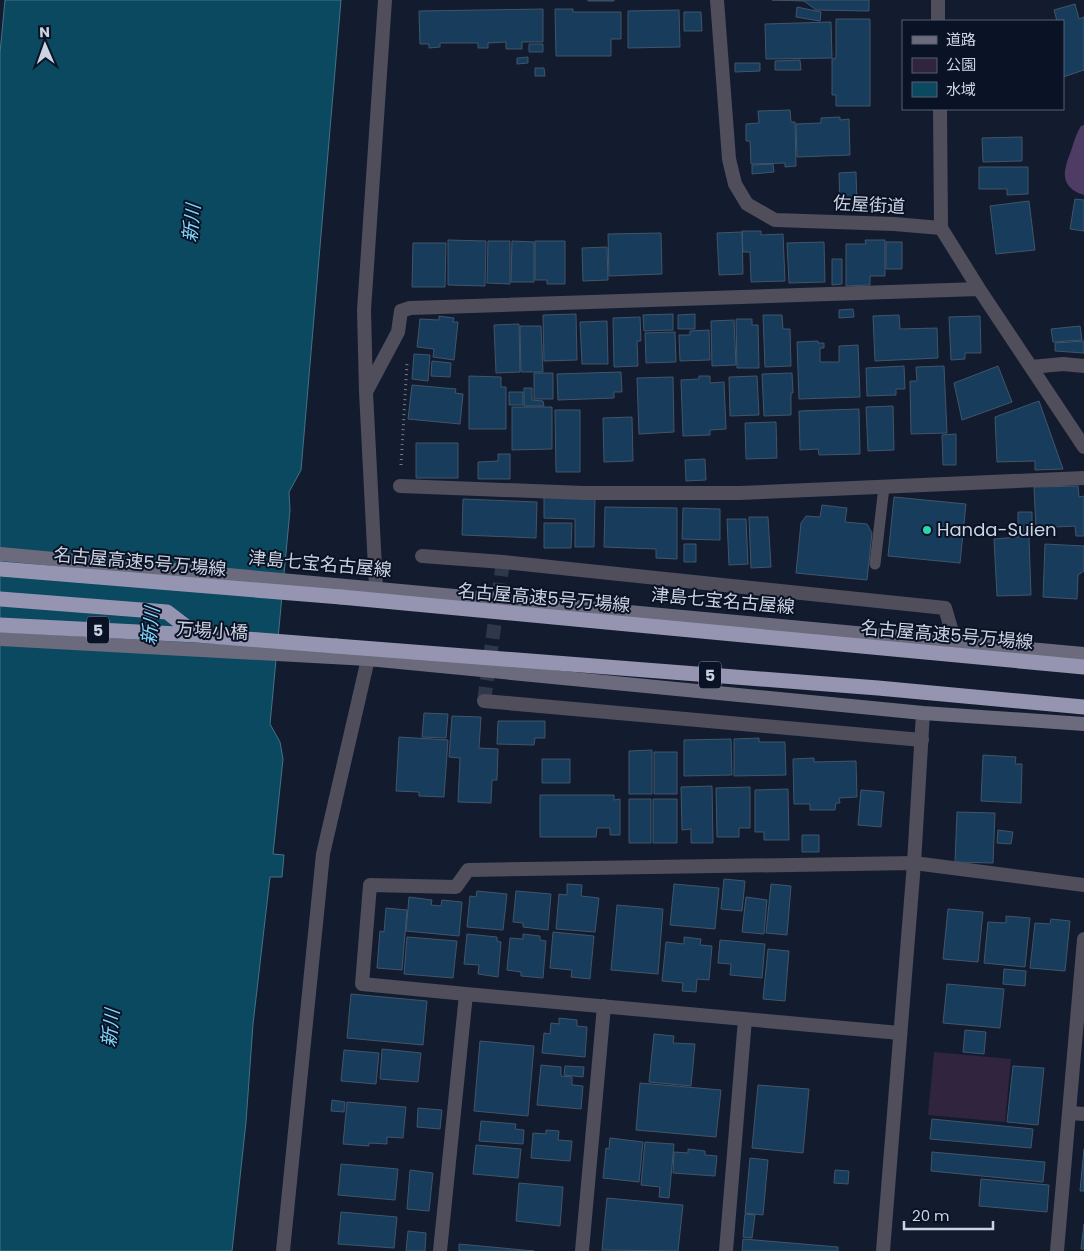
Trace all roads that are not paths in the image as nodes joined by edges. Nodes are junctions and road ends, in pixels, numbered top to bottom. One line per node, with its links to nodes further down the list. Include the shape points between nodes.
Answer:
1 (385, 0): 10 (street, via 364,310)
2 (717, 0): 6 (street, 佐屋街道, via 729,159 735,184 747,204 775,220)
3 (938, 0): 4 (street)
4 (938, 20)
5 (940, 110): 6 (street)
6 (941, 228): 7 (street)
7 (979, 289): 9 (street); 10 (street, via 410,308 400,311 398,332)
8 (1084, 366): 9 (street)
9 (1031, 367): 11 (street)
10 (366, 392): 19 (street)
11 (1084, 447)
12 (1084, 478): 14 (street)
13 (400, 486): 14 (street, via 584,493 719,493)
14 (884, 487): 17 (lane)
15 (0, 554): 19 (main road, 津島七宝名古屋線)
16 (422, 556): 24 (street, via 945,608)
17 (875, 564)
18 (0, 569): 27 (highway, 名古屋高速5号万場線, bridge, via 351,598)
19 (376, 587): 24 (main road, 津島七宝名古屋線)
20 (0, 599): 22 (highway, via 167,612)
21 (0, 625): 22 (highway, 5)
22 (197, 635): 29 (highway, 5, bridge)
23 (0, 639): 26 (main road, 万場小橋)
24 (955, 642): 25 (main road, 津島七宝名古屋線)
25 (1084, 654)
26 (368, 659): 30 (main road); 41 (street, via 323,854)
27 (1084, 667)
28 (484, 701): 32 (street)
29 (1084, 707)
30 (924, 713): 31 (main road); 32 (street)
31 (1084, 724)
32 (922, 740): 33 (street)
33 (914, 863): 34 (street); 36 (street, via 468,870 456,887 370,885 362,984); 39 (street)
34 (1084, 885)
35 (1084, 939): 40 (street)
36 (466, 994): 37 (street); 42 (street)
37 (604, 1006): 38 (street); 43 (street)
38 (745, 1019): 39 (street); 44 (street)
39 (900, 1033): 45 (street)
40 (1077, 1113): 46 (street)
41 (283, 1251)
42 (440, 1251)
43 (582, 1251)
44 (726, 1251)
45 (883, 1251)
46 (1057, 1251)

